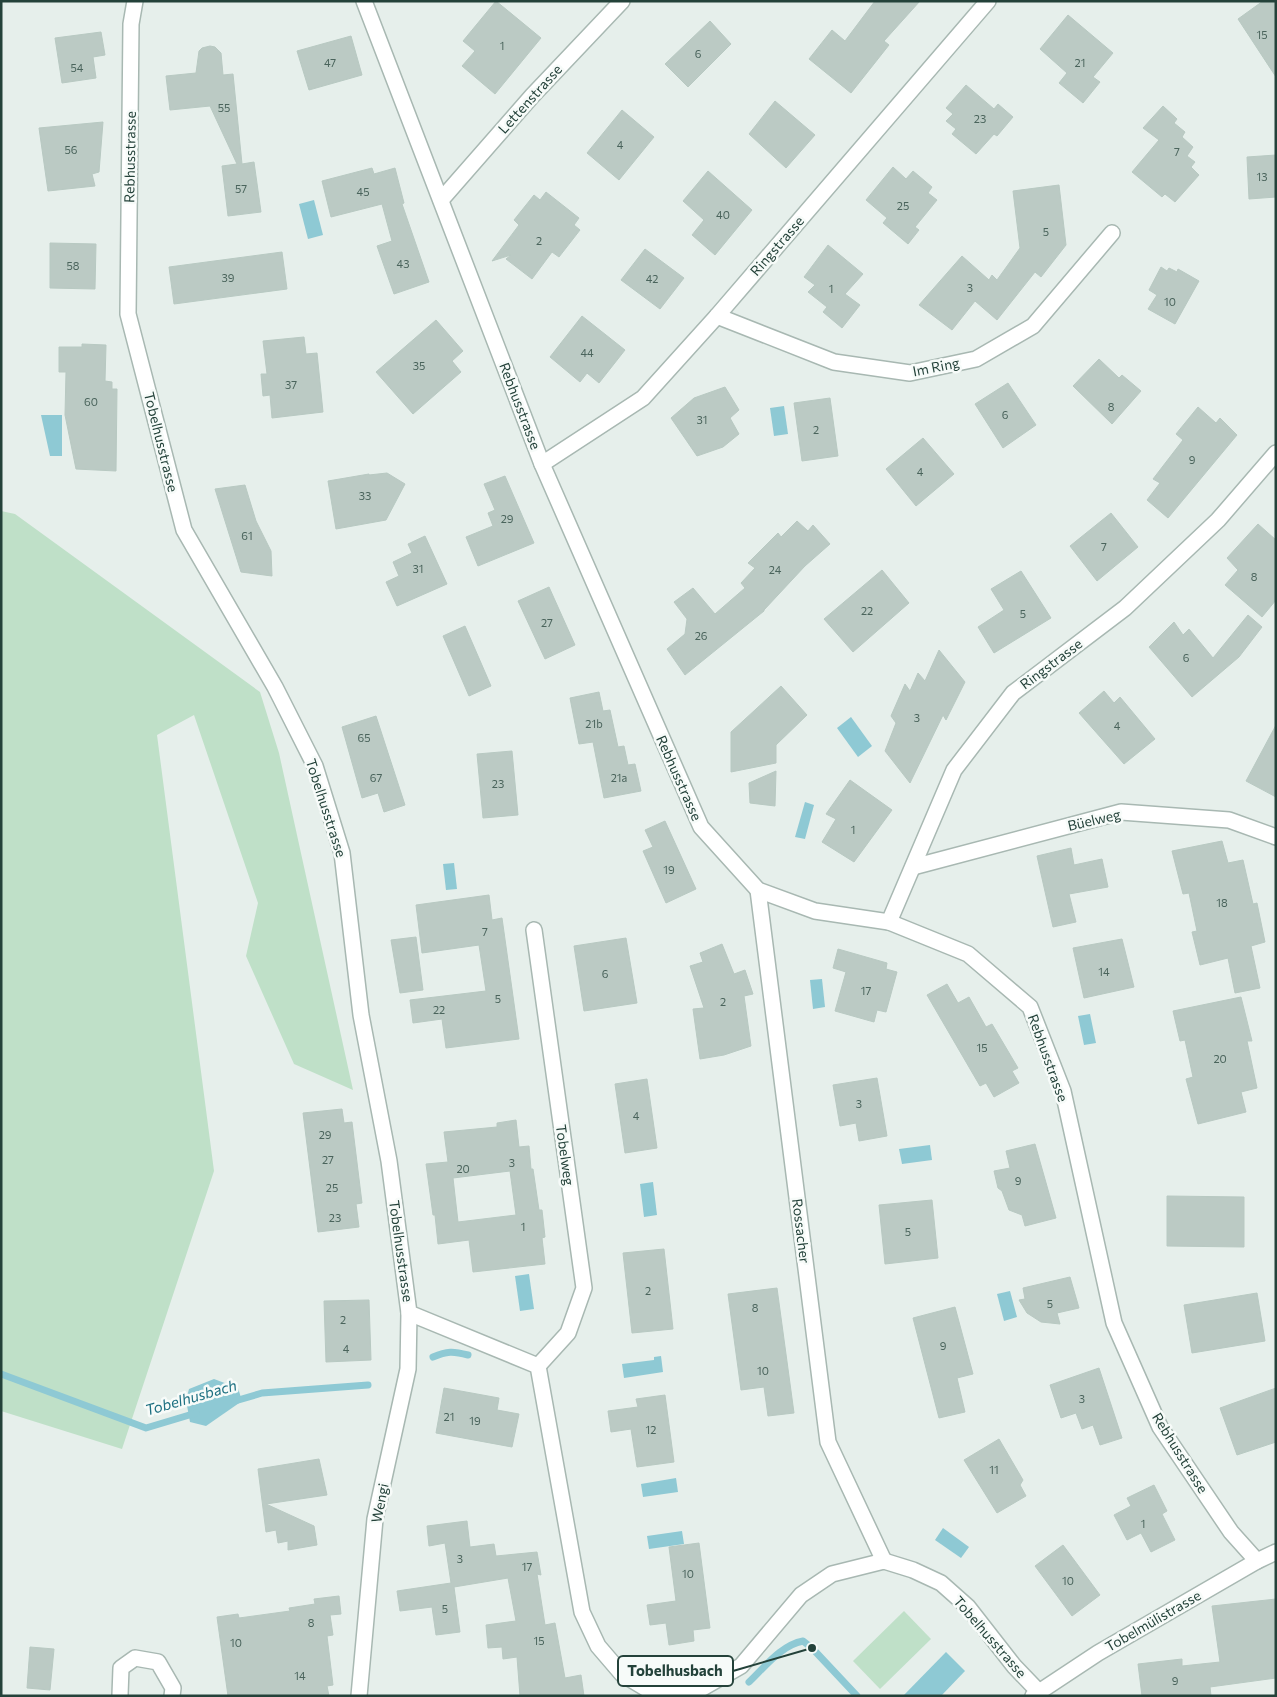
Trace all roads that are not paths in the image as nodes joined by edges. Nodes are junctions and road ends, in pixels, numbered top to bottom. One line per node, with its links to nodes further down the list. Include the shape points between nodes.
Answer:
1 (135, 1): 7 (street, Rebhusstrasse, via 131,24)
2 (364, 1): 5 (street, Rebhusstrasse)
3 (622, 1): 5 (street, Lettenstrasse, via 532,96)
4 (988, 1): 8 (street, Ringstrasse)
5 (441, 200): 10 (street, Rebhusstrasse)
6 (1112, 233): 8 (street, Im Ring, via 1033,326 976,360 910,373 834,362)
7 (128, 314): 16 (street, Tobelhusstrasse, via 184,530 275,687 315,766 342,853 361,1015 389,1161)
8 (717, 316): 10 (street, Ringstrasse, via 643,398)
9 (1276, 453): 12 (street, Ringstrasse, via 1218,520 1125,608 1013,692 954,770)
10 (542, 464): 13 (street, Rebhusstrasse, via 701,827)
11 (1276, 837): 12 (street, Büelweg, via 1229,820 1122,812)
12 (914, 867): 14 (street, Ringstrasse)
13 (758, 890): 14 (street, Rebhusstrasse, via 815,911); 19 (street, Rossacher, via 828,1442)
14 (889, 922): 20 (street, Rebhusstrasse, via 968,954 1030,1007 1063,1091 1114,1323 1160,1427 1231,1532)
15 (534, 930): 17 (street, Tobelweg, via 584,1288 568,1333)
16 (409, 1312): 17 (street, Tobelhusstrasse); 25 (street, Wengi, via 408,1368 376,1519)
17 (538, 1366): 21 (street, via 582,1612 598,1646 622,1674)
18 (1276, 1552): 20 (street, Tobelmülistrasse)
19 (884, 1561): 21 (street, via 832,1574 801,1595 741,1666 699,1690); 22 (street, Tobelhusstrasse, via 942,1584 968,1607)
20 (1257, 1561): 22 (street, Tobelmülistrasse, via 1098,1653)
21 (645, 1692)
22 (1035, 1694)
23 (120, 1695): 24 (street, via 121,1668 135,1658 158,1662 173,1688)
24 (172, 1696)
25 (359, 1696)

